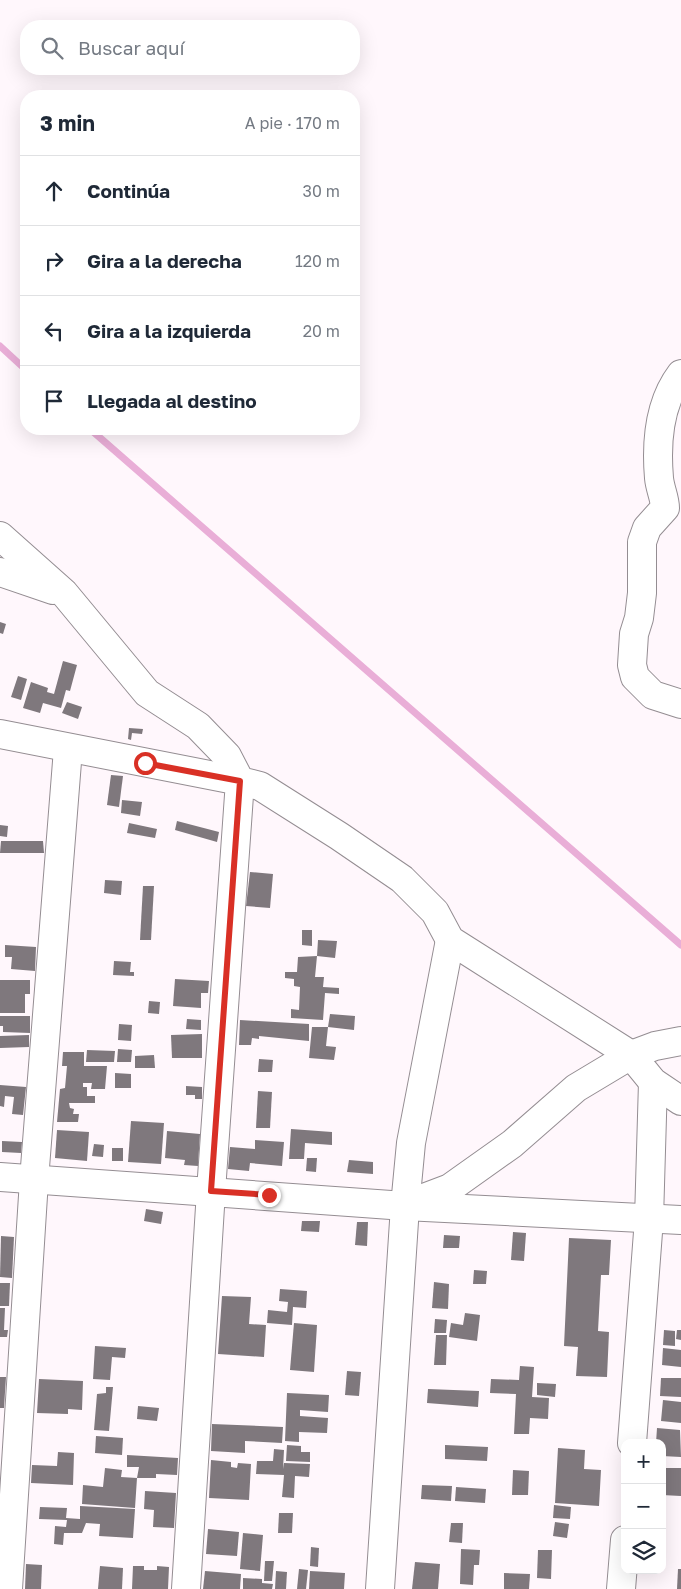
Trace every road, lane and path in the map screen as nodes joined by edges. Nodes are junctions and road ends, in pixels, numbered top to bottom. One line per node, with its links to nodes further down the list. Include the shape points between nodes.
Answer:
1 (681, 374): 2 (street, via 667,400 661,424 659,480)
2 (673, 512): 6 (street, via 648,528 642,542 642,593 632,665 635,677 653,695)
3 (0, 536): 5 (street)
4 (0, 572): 5 (street)
5 (64, 593): 9 (street, via 148,693 198,726 227,756)
6 (681, 704)
7 (0, 733): 8 (street)
8 (68, 749): 9 (street); 16 (street)
9 (240, 781): 10 (street, via 260,786 402,879 435,912); 17 (street)
10 (450, 940): 12 (street); 18 (street, via 411,1143)
11 (681, 1040): 12 (street)
12 (631, 1056): 13 (street); 18 (street, via 576,1088 512,1144 450,1188)
13 (653, 1082): 14 (street); 19 (street)
14 (681, 1101)
15 (0, 1177): 16 (street)
16 (34, 1180): 17 (street); 23 (street)
17 (211, 1191): 18 (street); 24 (street)
18 (405, 1206): 19 (street); 25 (street)
19 (649, 1219): 20 (street); 21 (street)
20 (681, 1220)
21 (632, 1439)
22 (622, 1574): 26 (street)
23 (8, 1589)
24 (186, 1589)
25 (380, 1589)
26 (621, 1589)

